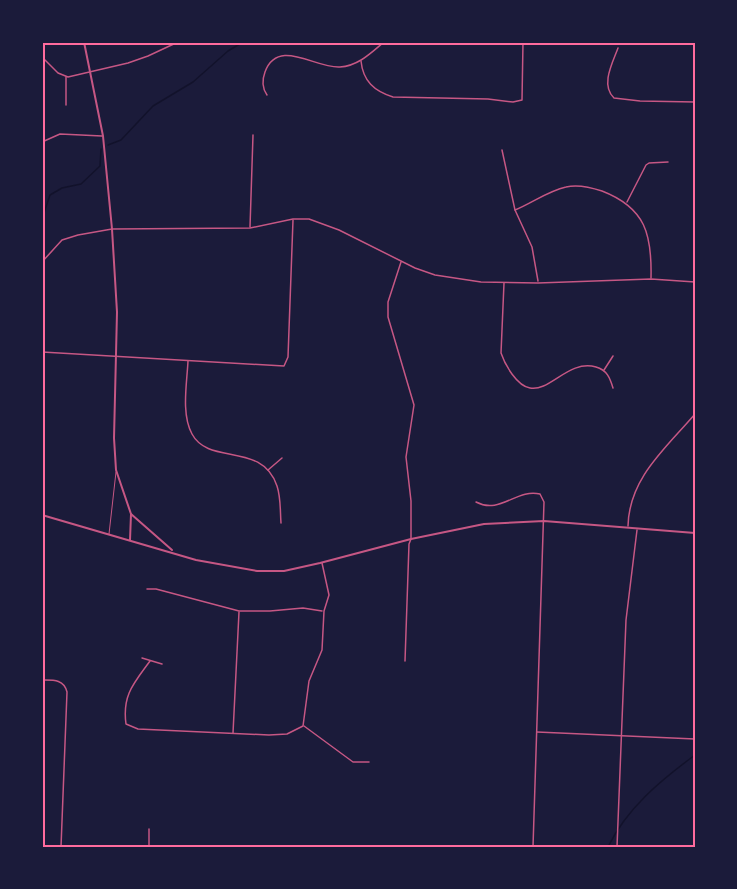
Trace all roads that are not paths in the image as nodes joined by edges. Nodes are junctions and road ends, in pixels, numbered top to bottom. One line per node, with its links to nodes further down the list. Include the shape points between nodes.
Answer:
1 (84, 42): 8 (street)
2 (178, 42): 8 (street, via 148,56)
3 (384, 42): 7 (street)
4 (523, 42): 7 (street, via 522,100 513,102 384,94 368,82)
5 (618, 48): 11 (street, via 608,82 614,98)
6 (42, 57): 9 (street)
7 (361, 61): 10 (street, via 334,67 296,56 279,57 265,72 263,84)
8 (91, 71): 9 (street); 14 (street)
9 (66, 76): 12 (street)
10 (267, 95)
11 (695, 102)
12 (66, 105)
13 (253, 135): 21 (street)
14 (103, 136): 15 (street, via 60,134); 22 (street)
15 (42, 142)
16 (502, 150): 19 (street)
17 (668, 162): 18 (street, via 645,165)
18 (626, 204): 19 (street, via 577,185); 25 (street, via 648,231)
19 (516, 210): 28 (street, via 532,247)
20 (293, 219): 21 (street); 24 (street, via 322,223); 32 (street, via 287,362 279,368)
21 (250, 228): 22 (street)
22 (112, 229): 23 (street, via 62,240); 30 (street)
23 (42, 262)
24 (401, 262): 26 (street, via 435,275); 48 (street, via 388,302 388,317 414,405 406,457)
25 (651, 279): 27 (street); 28 (street)
26 (504, 282): 28 (street); 33 (street, via 501,353 521,384 538,388 575,367)
27 (695, 282)
28 (538, 283)
29 (42, 352): 30 (street)
30 (117, 356): 32 (street); 37 (street)
31 (613, 356): 33 (street)
32 (188, 360): 38 (street, via 187,414 192,436 212,451 245,456)
33 (604, 370): 34 (street)
34 (612, 388)
35 (695, 414): 44 (street, via 649,466 632,502)
36 (282, 458): 38 (street)
37 (116, 470): 40 (street); 47 (lane)
38 (268, 471): 43 (street, via 278,489)
39 (476, 502): 42 (street, via 494,506 521,494 540,494)
40 (131, 514): 49 (street); 50 (street)
41 (42, 515): 47 (street)
42 (544, 521): 44 (street); 48 (street, via 484,524); 61 (street)
43 (281, 523)
44 (628, 527): 45 (street)
45 (637, 529): 46 (street); 63 (street, via 626,620)
46 (695, 533)
47 (109, 535): 49 (street)
48 (411, 539): 51 (street); 56 (street)
49 (130, 540): 50 (street)
50 (174, 552): 51 (street, via 257,571 284,571)
51 (322, 563): 54 (street, via 329,594)
52 (147, 589): 53 (street)
53 (239, 611): 54 (street, via 303,608); 62 (street)
54 (324, 612): 60 (street, via 322,650 309,681)
55 (142, 658): 57 (street)
56 (405, 661)
57 (150, 662): 58 (street); 62 (street, via 130,688 124,710 126,724 151,731)
58 (162, 664)
59 (42, 680): 67 (street, via 61,682 67,692)
60 (303, 726): 62 (street, via 286,734); 65 (street, via 352,762)
61 (536, 732): 63 (street); 69 (street)
62 (233, 733)
63 (621, 735): 64 (street); 70 (street)
64 (695, 738)
65 (369, 762)
66 (149, 830): 68 (street)
67 (61, 847)
68 (148, 847)
69 (533, 847)
70 (617, 847)

